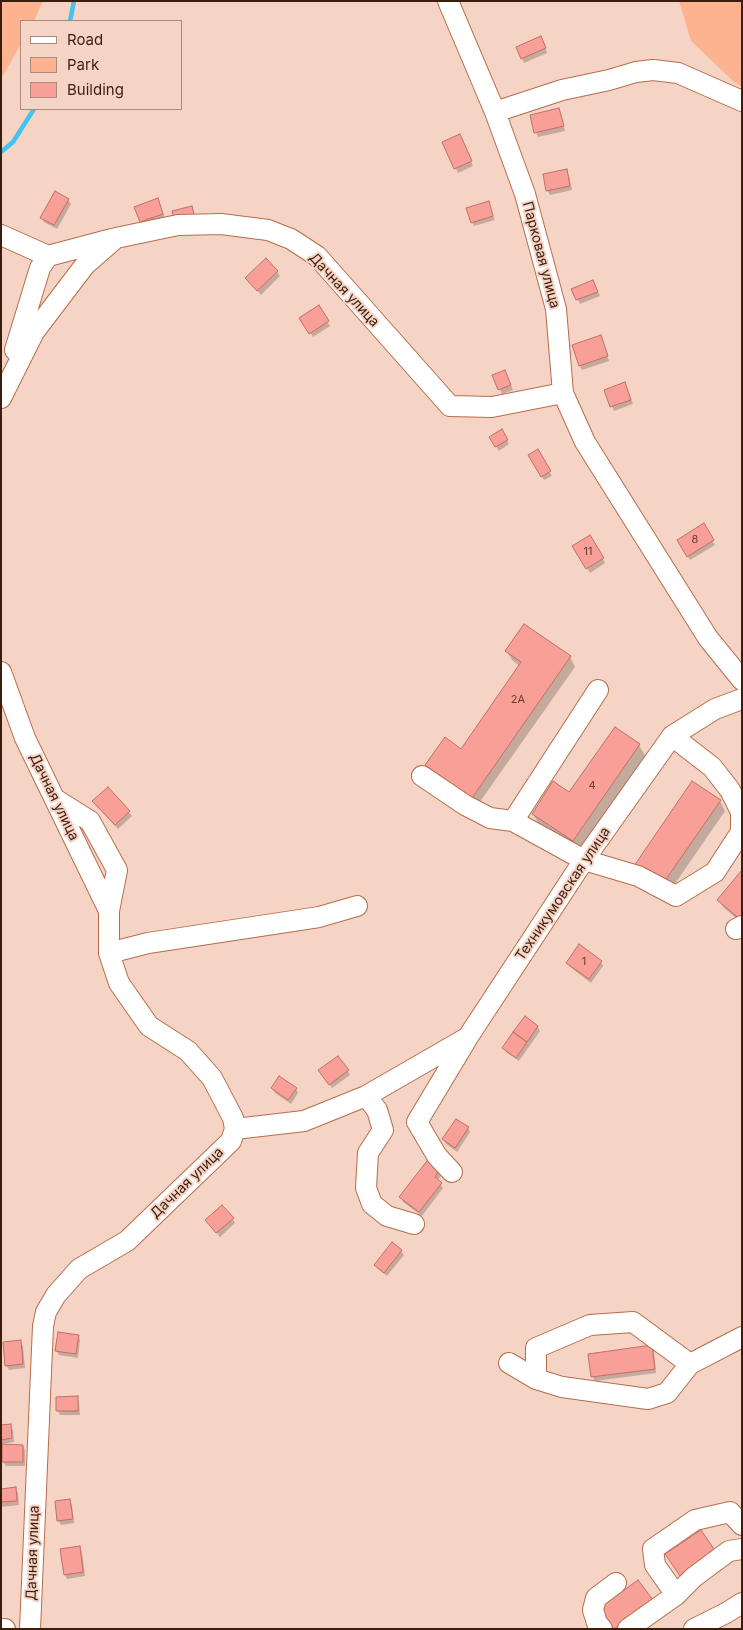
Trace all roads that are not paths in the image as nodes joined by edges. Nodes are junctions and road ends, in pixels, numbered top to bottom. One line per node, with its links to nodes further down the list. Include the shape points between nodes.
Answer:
1 (448, 1): 3 (street, Парковая улица)
2 (742, 101): 3 (street, via 678,74 654,70 562,90)
3 (495, 112): 7 (street, Парковая улица, via 525,194 556,309)
4 (1, 235): 6 (street)
5 (116, 238): 6 (street); 7 (street, Дачная улица, via 178,225 221,224 268,230 291,239 317,256 450,406 492,407); 8 (street, Дачная улица, via 85,265 34,332)
6 (48, 256): 8 (street, via 40,268)
7 (563, 393): 10 (street, Парковая улица, via 585,442 708,638)
8 (1, 397)
9 (1, 672): 18 (street, Дачная улица, via 25,738 109,911)
10 (742, 680)
11 (598, 690): 15 (street)
12 (742, 699): 13 (street, Техникумовская улица, via 715,709)
13 (672, 736): 16 (street, Техникумовская улица); 16 (street, via 712,768 730,790 740,812 741,832 715,872 676,896 638,876)
14 (422, 776): 15 (street, via 465,806 490,818)
15 (513, 821): 16 (street)
16 (584, 860): 19 (street, Техникумовская улица)
17 (357, 906): 18 (street, via 318,917 148,943)
18 (110, 953): 21 (street, Дачная улица, via 119,983 150,1026 188,1051 212,1078 233,1118)
19 (468, 1037): 20 (street); 22 (street, Техникумовская улица, via 417,1122 437,1156)
20 (366, 1096): 21 (street, via 304,1121); 23 (street, via 377,1110 383,1130 368,1154 366,1188 372,1204 387,1216)
21 (235, 1129): 35 (street, Дачная улица, via 231,1141 127,1241 79,1269 46,1312 42,1326)
22 (452, 1172)
23 (414, 1224)
24 (742, 1337): 26 (street)
25 (509, 1364): 27 (street)
26 (690, 1364): 27 (street, via 667,1393 648,1398 562,1387); 27 (street, via 634,1322 590,1325 536,1348)
27 (536, 1379)
28 (742, 1525): 31 (street, via 730,1512 695,1520 652,1549 654,1565)
29 (742, 1549): 31 (street, via 729,1551)
30 (616, 1583): 36 (street, via 596,1598 592,1610)
31 (676, 1595): 37 (street)
32 (742, 1603): 38 (street)
33 (1, 1629): 34 (street)
34 (5, 1629)
35 (30, 1629)
36 (602, 1629)
37 (628, 1629)
38 (694, 1629)

